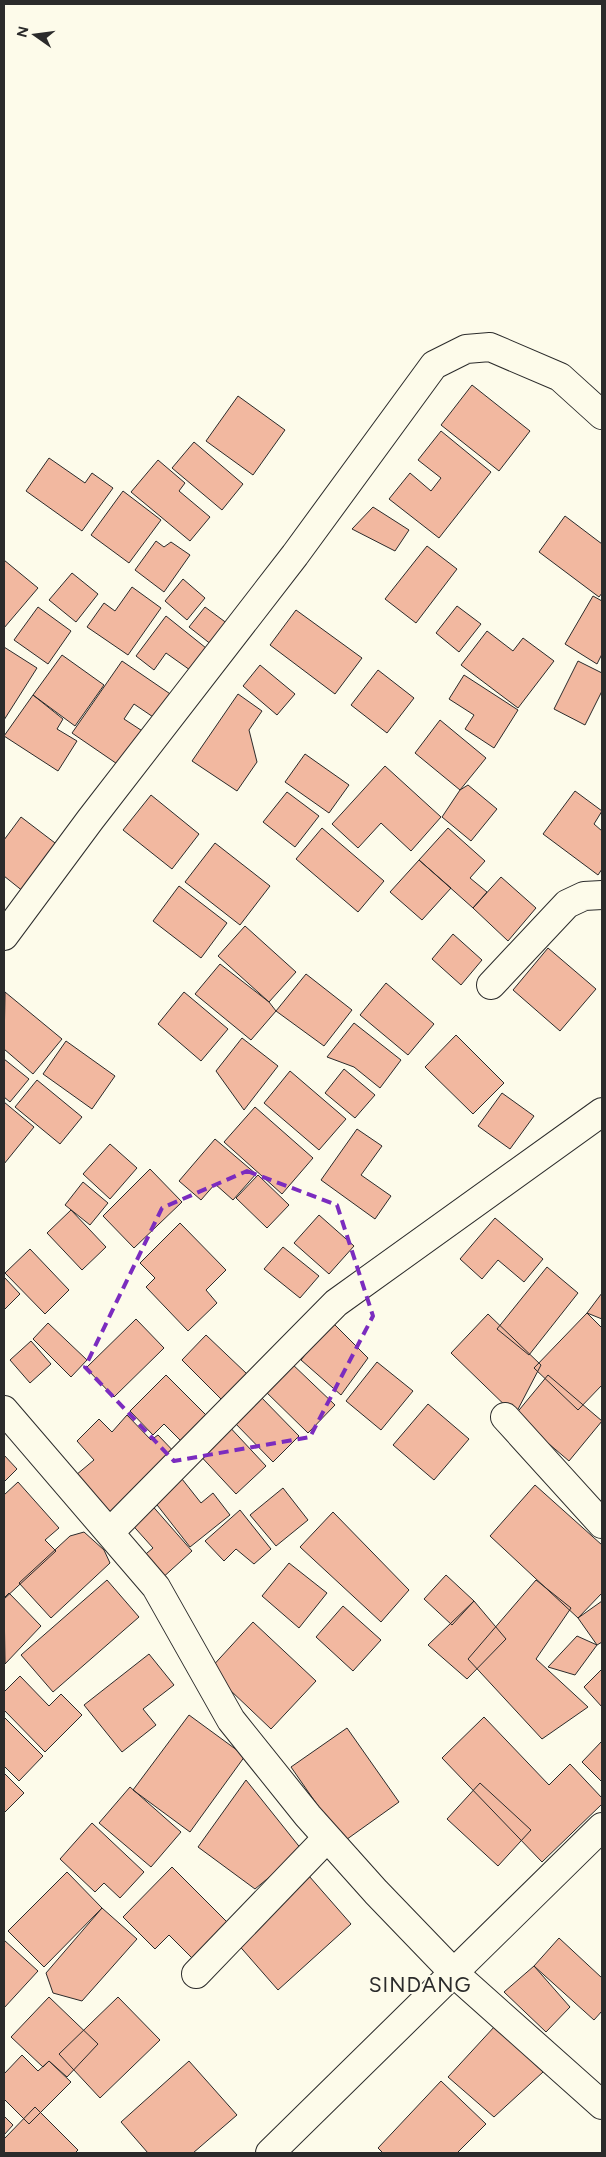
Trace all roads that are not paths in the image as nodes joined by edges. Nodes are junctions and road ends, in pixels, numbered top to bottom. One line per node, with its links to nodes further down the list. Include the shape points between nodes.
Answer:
1 (602, 415): 3 (street, via 560,378 490,348 466,349 434,365 296,555)
2 (602, 895): 4 (street, via 584,896 567,904)
3 (4, 936)
4 (491, 985)
5 (602, 1112): 9 (street, via 336,1303)
6 (4, 1410): 9 (street)
7 (505, 1416): 8 (street)
8 (602, 1524)
9 (110, 1532): 11 (street, via 156,1587 231,1720)
10 (602, 1827): 13 (street)
11 (328, 1838): 12 (street); 13 (street)
12 (196, 1974)
13 (455, 1974): 14 (street); 15 (street)
14 (602, 2105)
15 (270, 2153)

